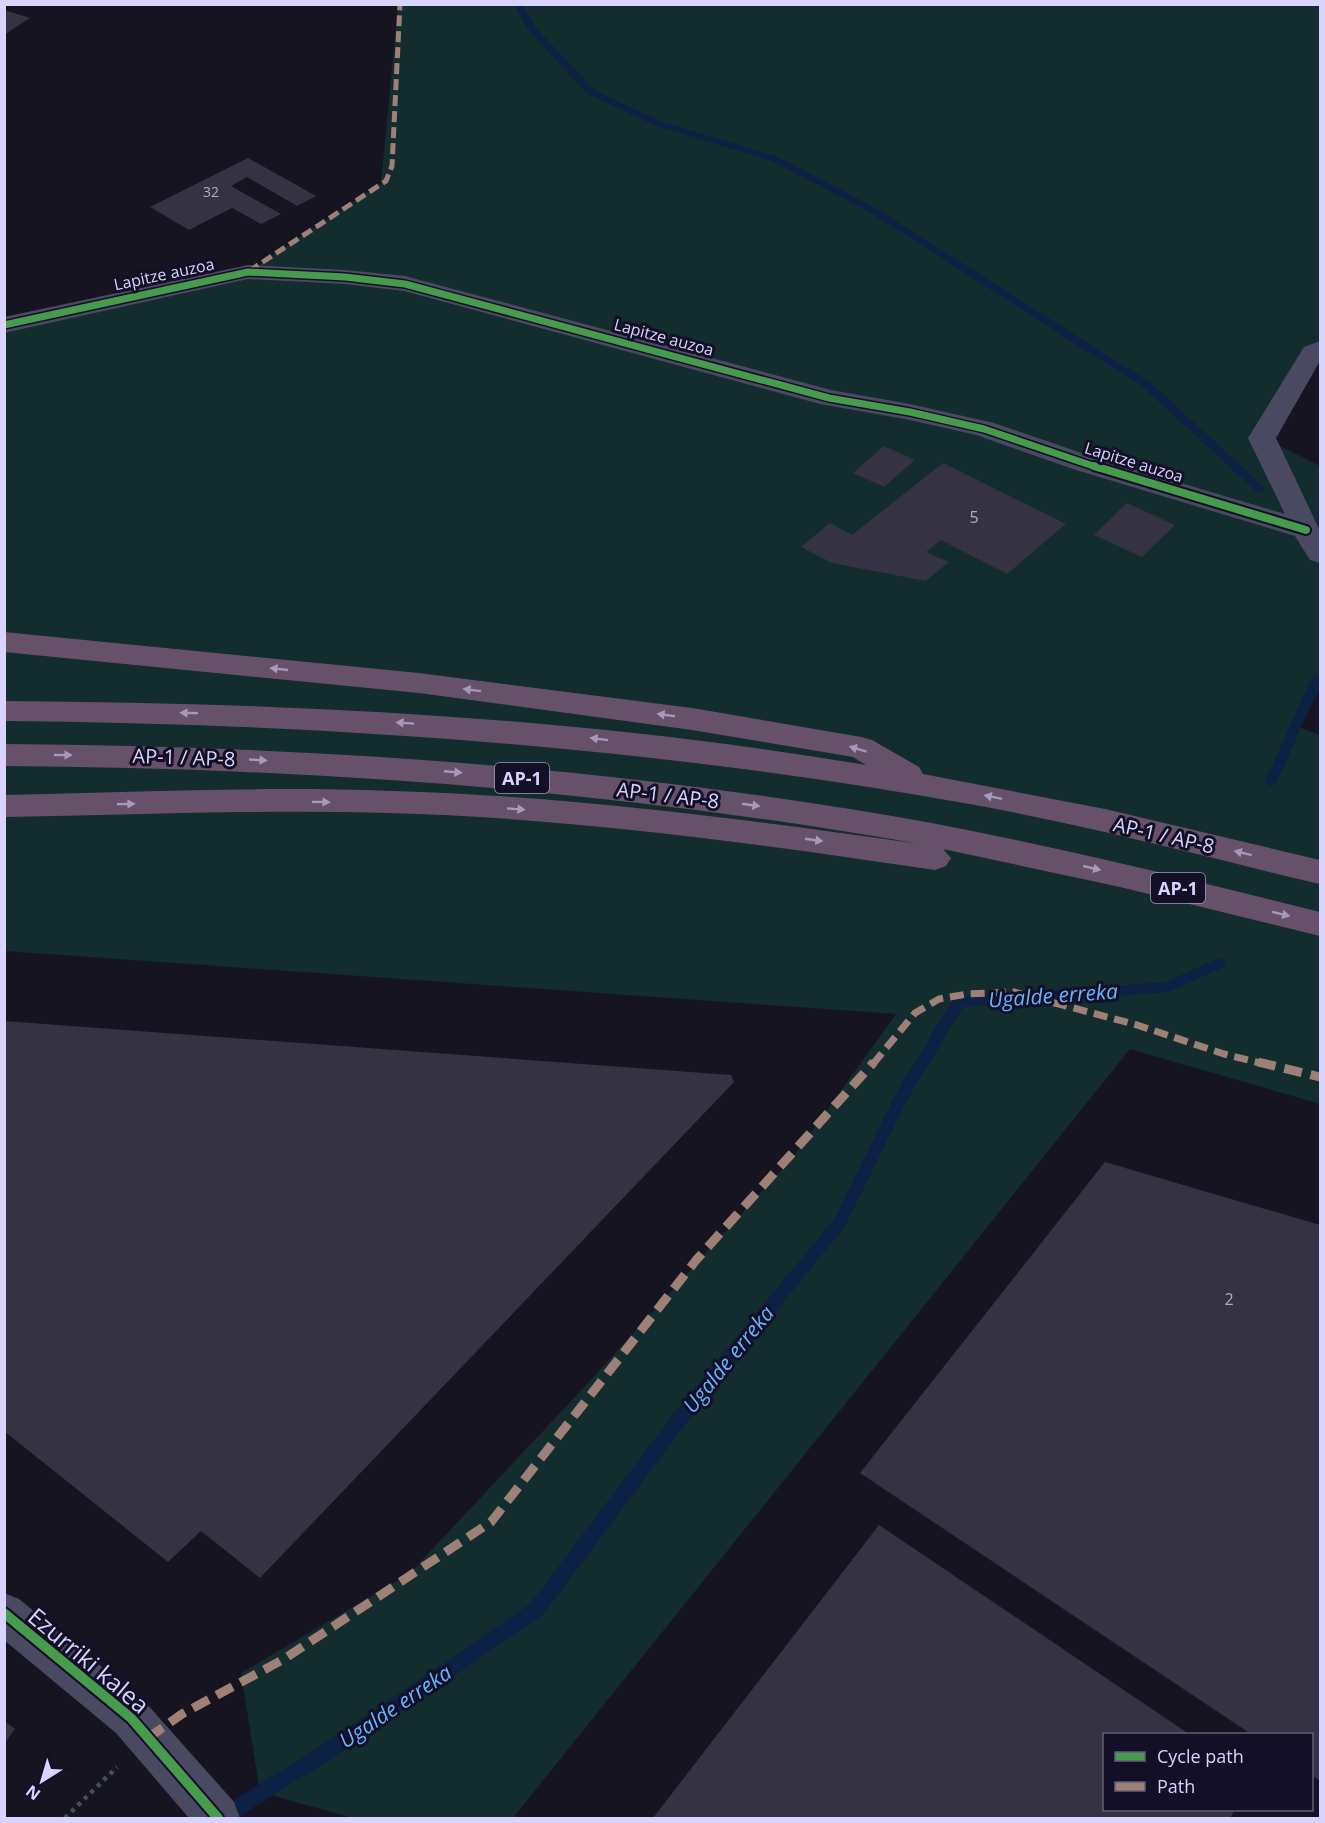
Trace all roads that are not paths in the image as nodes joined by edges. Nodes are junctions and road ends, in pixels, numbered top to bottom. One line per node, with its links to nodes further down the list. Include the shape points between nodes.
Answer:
1 (4, 324): 3 (street, Lapitze auzoa, via 248,272 405,284 829,398 984,429)
2 (1320, 349): 3 (street, via 1313,352 1262,438)
3 (1306, 530): 4 (street)
4 (1320, 555)
5 (4, 642): 8 (highway, one-way to 5, via 861,748 692,719 419,683)
6 (4, 711): 8 (highway, AP-1 / AP-8 / AP-1, one-way to 6, via 795,764 564,735 331,718)
7 (4, 755): 10 (highway, AP-1 / AP-8 / AP-1, one-way to 10, via 173,756 555,781 785,810)
8 (927, 786): 11 (highway, AP-1 / AP-8 / AP-1, one-way to 8, via 1162,834)
9 (4, 806): 10 (highway, one-way to 10, via 234,801 444,804 744,830 965,862)
10 (1035, 855): 12 (highway, AP-1 / AP-8 / AP-1, one-way to 12)
11 (1320, 872)
12 (1320, 924)
13 (4, 1613): 14 (street, Ezurriki kalea, via 131,1718)
14 (218, 1818)

